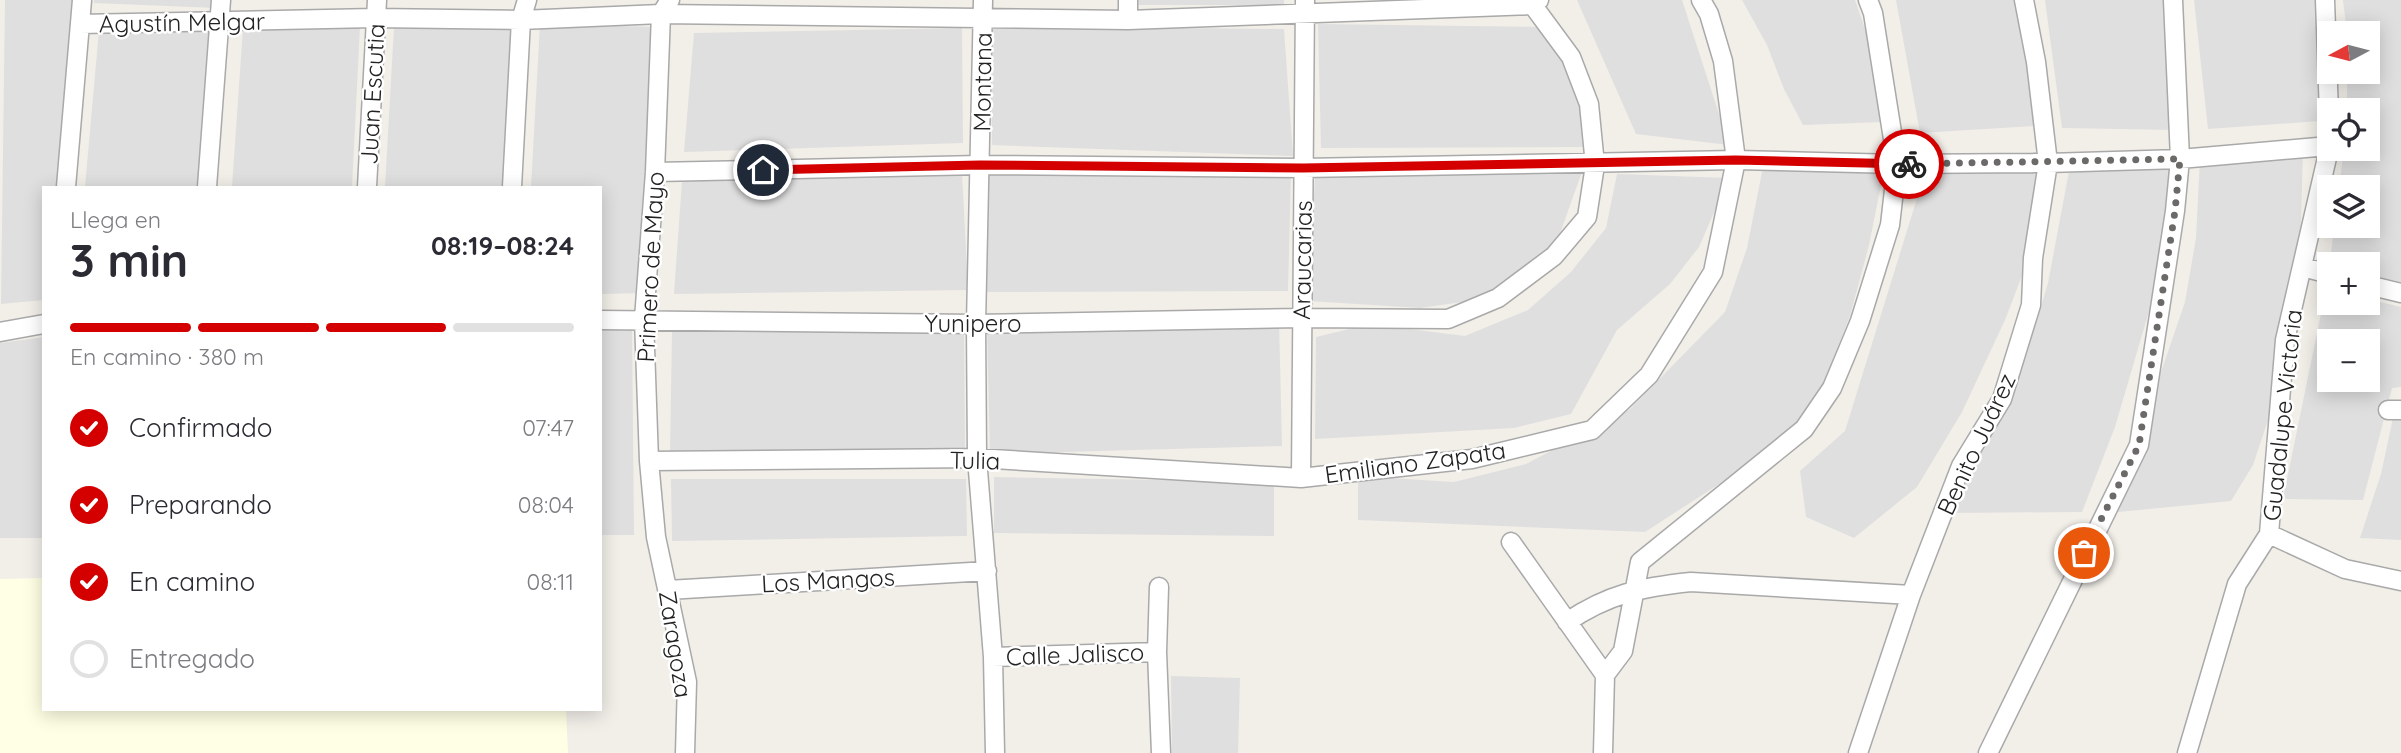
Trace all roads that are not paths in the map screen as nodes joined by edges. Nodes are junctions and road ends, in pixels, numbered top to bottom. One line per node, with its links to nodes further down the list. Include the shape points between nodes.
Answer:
1 (82, 0): 19 (street)
2 (221, 0): 18 (street)
3 (527, 0): 16 (street)
4 (983, 0): 15 (street, Montana)
5 (1128, 0): 17 (street)
6 (1701, 0): 23 (street, Emiliano Zapata, via 1723,61)
7 (1868, 0): 27 (street)
8 (2024, 0): 25 (street, Benito Juárez)
9 (2173, 0): 22 (street)
10 (2325, 0): 20 (street)
11 (1533, 2): 13 (street, Agustín Melgar); 26 (street, Yunipero, via 1571,57 1580,80 1589,104)
12 (666, 7): 15 (street, Agustín Melgar); 16 (street, Agustín Melgar); 30 (street, Primero de Mayo)
13 (1305, 8): 17 (street, Agustín Melgar); 29 (street, Araucarias)
14 (376, 9): 16 (street, Agustín Melgar); 18 (street, Agustín Melgar); 33 (street, Juan Escutia)
15 (983, 19): 17 (street, Agustín Melgar); 28 (street, Montana)
16 (521, 20): 34 (street)
17 (1128, 20)
18 (219, 22): 19 (street, Agustín Melgar); 32 (street)
19 (80, 24): 31 (street)
20 (2328, 98)
21 (2317, 148): 22 (street)
22 (2180, 159): 25 (street); 66 (street, via 2139,445)
23 (1736, 160): 26 (street); 27 (street); 47 (street, Emiliano Zapata, via 1713,272 1649,376 1592,430 1472,459)
24 (2326, 161): 35 (street, Guadalupe Victoria)
25 (2048, 163): 27 (street); 56 (street, Benito Juárez, via 2033,258 2031,305 2002,399 1961,466)
26 (1595, 164): 29 (street); 39 (street, Yunipero, via 1587,217 1554,256 1498,298 1448,319)
27 (1897, 164): 55 (street, via 1890,225 1860,321 1832,388 1804,429 1640,562)
28 (980, 165): 29 (street); 30 (street); 43 (street, Montana)
29 (1303, 168): 39 (street, Araucarias)
30 (654, 172): 40 (street, Primero de Mayo)
31 (66, 186)
32 (208, 186)
33 (367, 186)
34 (512, 186)
35 (2303, 267): 36 (street); 48 (street, Guadalupe Victoria, via 2286,340)
36 (2317, 271)
37 (2380, 288): 38 (street)
38 (2401, 293)
39 (1302, 318): 43 (street, Yunipero); 47 (street, Araucarias)
40 (644, 319): 41 (street, Yunipero); 43 (street, Yunipero); 46 (street, Primero de Mayo)
41 (602, 320)
42 (42, 324): 44 (street)
43 (976, 324): 45 (street, Montana)
44 (0, 332)
45 (977, 458): 46 (street, Tulia); 47 (street, Tulia); 51 (street, Montana)
46 (649, 461): 49 (street, Primero de Mayo)
47 (1301, 478)
48 (2269, 534): 52 (street, via 2345,569); 67 (street, Guadalupe Victoria, via 2237,584)
49 (656, 537): 54 (street, Zaragoza)
50 (1511, 542): 57 (street)
51 (987, 571): 54 (street, Los Mangos); 59 (street, Montana)
52 (2401, 581)
53 (1159, 587): 58 (street)
54 (668, 590): 61 (street, Zaragoza, via 687,682)
55 (1634, 591): 56 (street, via 1691,582); 57 (street, via 1605,599); 60 (street, via 1623,651)
56 (1911, 595): 65 (street, Benito Juárez)
57 (1567, 622): 60 (street)
58 (1157, 652): 59 (street, Calle Jalisco); 63 (street)
59 (993, 657): 62 (street, Montana)
60 (1605, 675): 64 (street)
61 (685, 753)
62 (995, 753)
63 (1161, 753)
64 (1603, 753)
65 (1858, 753)
66 (1988, 753)
67 (2186, 753)

